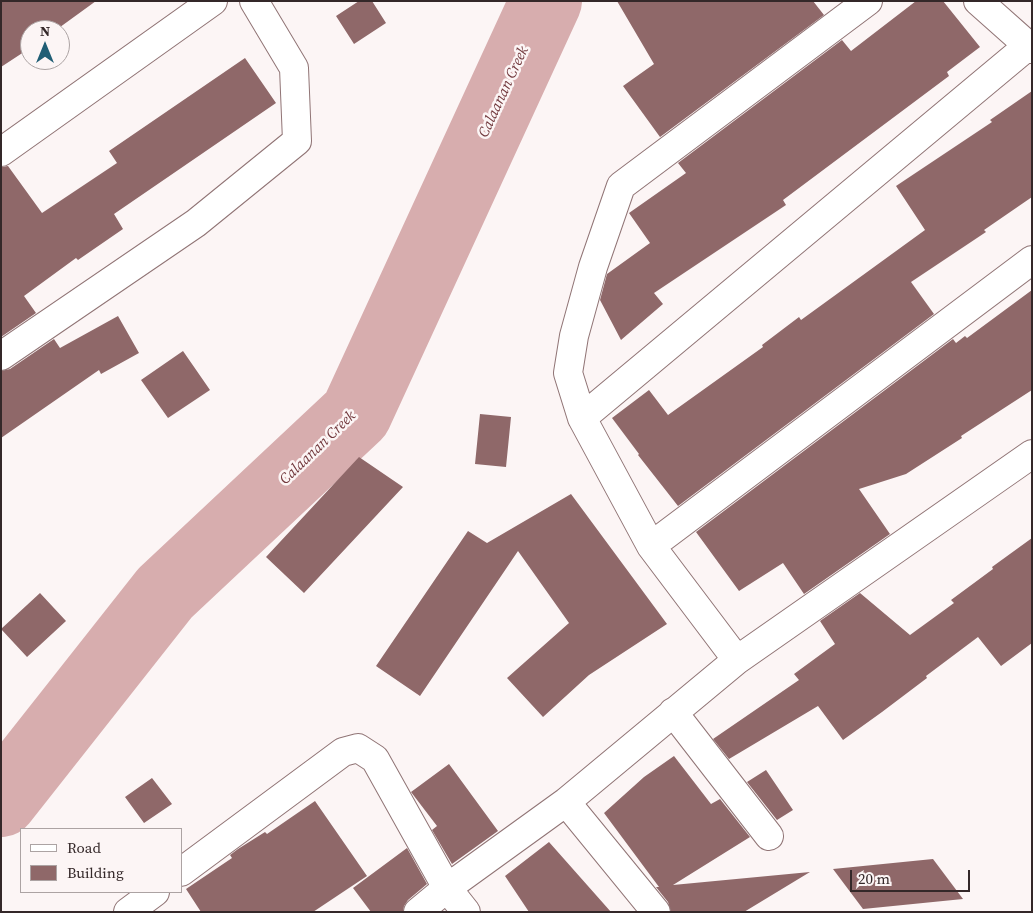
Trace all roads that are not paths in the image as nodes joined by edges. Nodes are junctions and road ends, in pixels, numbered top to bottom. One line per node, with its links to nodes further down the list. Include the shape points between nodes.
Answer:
1 (213, 1): 6 (street)
2 (254, 1): 8 (street, via 294,68 297,142 196,223)
3 (868, 1): 9 (street, via 621,186 593,267 574,336 568,373)
4 (978, 1): 5 (street)
5 (1030, 47): 9 (street)
6 (1, 152)
7 (1032, 260): 11 (street)
8 (1, 356)
9 (582, 418): 11 (street)
10 (1032, 454): 12 (street)
11 (651, 546): 12 (street)
12 (737, 660): 13 (street)
13 (673, 712): 14 (street); 15 (street)
14 (566, 802): 17 (street); 22 (street)
15 (769, 836)
16 (182, 871): 17 (street, via 342,752 358,748 375,759)
17 (447, 888): 20 (street); 21 (street)
18 (154, 893): 19 (street)
19 (128, 912)
20 (418, 912)
21 (466, 912)
22 (656, 912)

